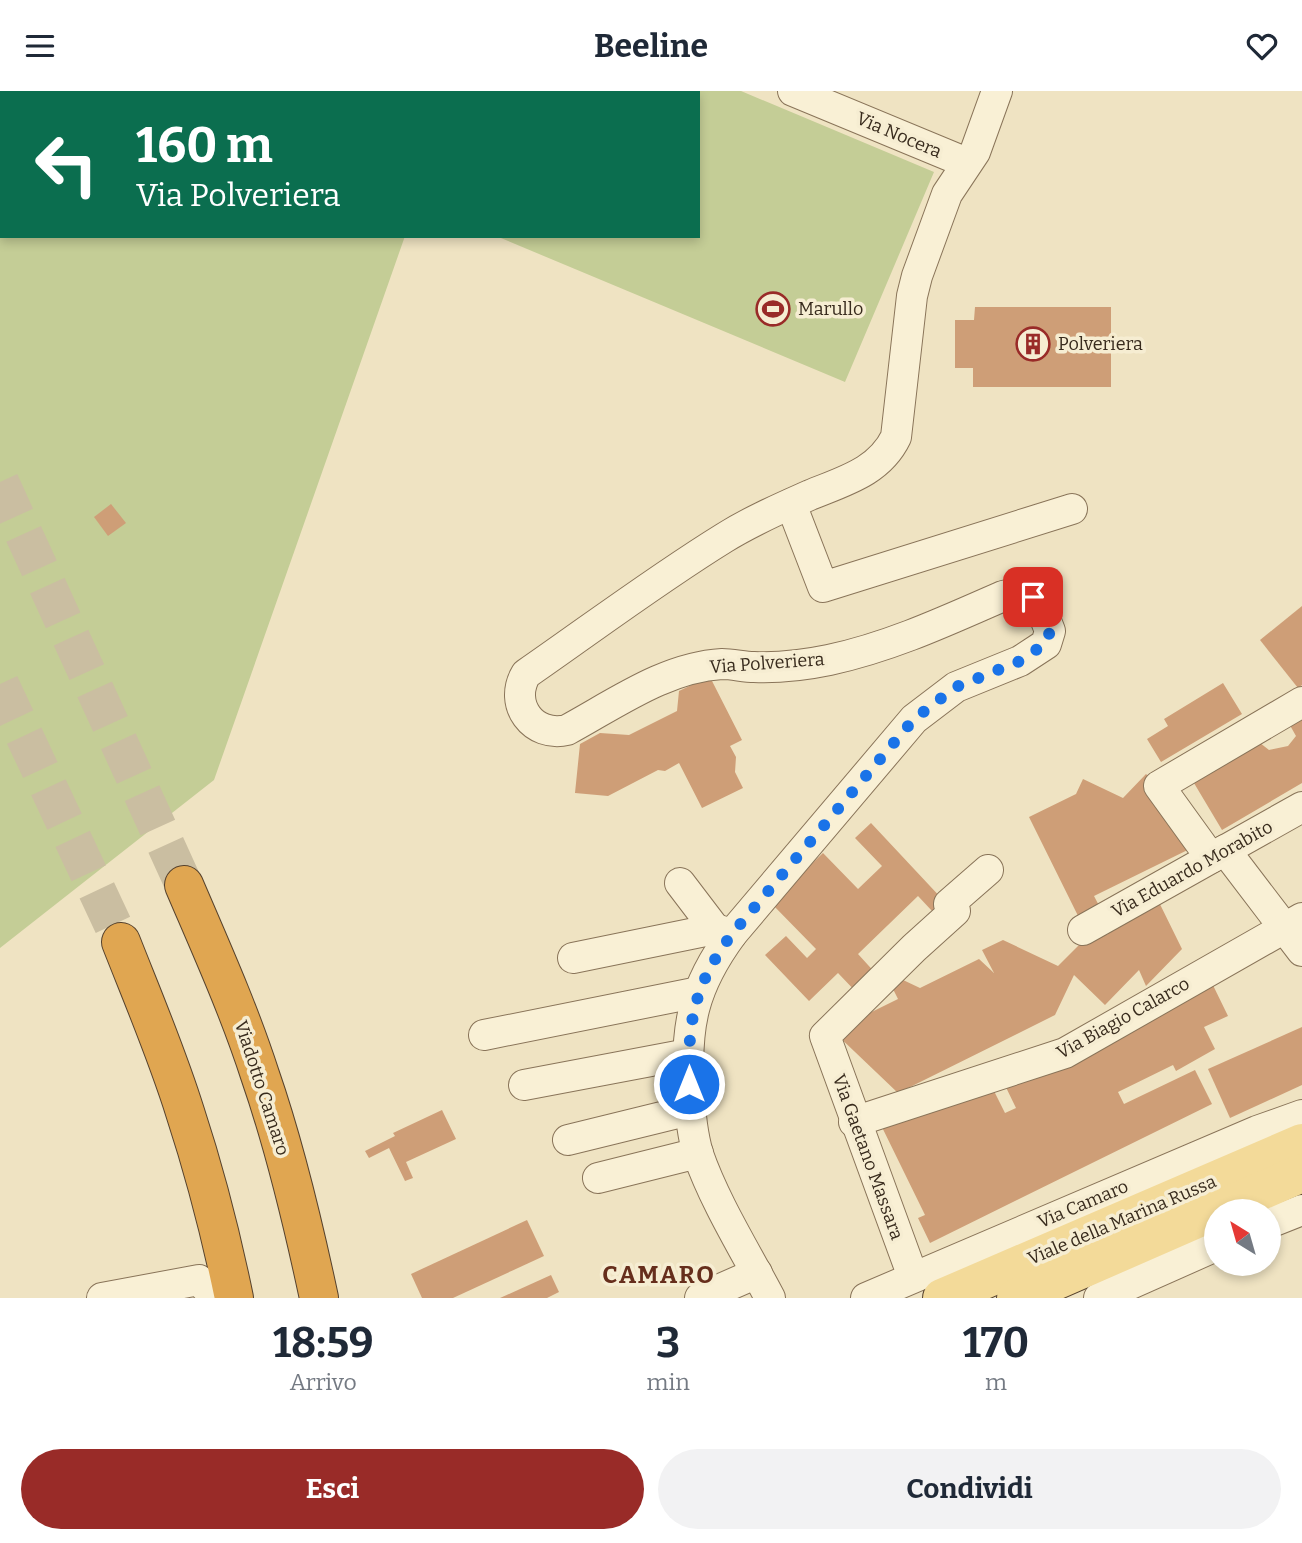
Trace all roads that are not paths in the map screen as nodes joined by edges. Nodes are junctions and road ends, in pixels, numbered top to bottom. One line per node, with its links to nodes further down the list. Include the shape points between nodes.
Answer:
1 (793, 91): 3 (street, Via Nocera)
2 (997, 91): 3 (street, Via Polveriera)
3 (967, 163): 4 (street, Via Polveriera, via 947,194 917,276 896,437 890,449 856,476)
4 (791, 504): 5 (street, via 823,587); 14 (street, Via Polveriera, via 725,537 526,674 520,701 533,723 543,731 567,730 639,689 705,667 827,661 893,644 1021,592 1033,597 1050,631 1046,643 1035,652 956,687 914,719)
5 (1072, 509)
6 (1302, 702): 8 (street, via 1159,786)
7 (1302, 807): 8 (street, Via Eduardo Morabito)
8 (1218, 854): 12 (street); 13 (street, Via Eduardo Morabito)
9 (988, 870): 24 (street, Via Gaetano Massara, via 949,904 955,911 825,1036)
10 (680, 883): 14 (street)
11 (184, 885): 38 (highway, Viadotto Camaro, via 261,1075)
12 (1293, 923): 16 (street); 24 (street, Via Biagio Calarco, via 1065,1053)
13 (1083, 930)
14 (723, 931): 17 (street); 18 (street, Via Polveriera)
15 (121, 942): 37 (highway, via 185,1112)
16 (1302, 951)
17 (573, 958)
18 (699, 992): 19 (street); 20 (street, Via Polveriera)
19 (484, 1035)
20 (688, 1054): 21 (street); 22 (street, Via Polveriera)
21 (524, 1085)
22 (690, 1110): 25 (street); 27 (street, Via Polveriera)
23 (1302, 1115): 34 (street, Via Camaro, via 1245,1136)
24 (854, 1122): 34 (street, Via Gaetano Massara)
25 (568, 1140)
26 (1302, 1143): 34 (main road, Viale della Marina Russa)
27 (698, 1153): 29 (street); 33 (street, Via Polveriera)
28 (1302, 1173): 41 (main road, Viale della Marina Russa)
29 (598, 1178)
30 (1302, 1210): 31 (street)
31 (1281, 1218)
32 (1204, 1251): 42 (street)
33 (763, 1285): 39 (street)
34 (928, 1288): 40 (street, Via Camaro)
35 (102, 1298): 36 (street, via 199,1280)
36 (216, 1298)
37 (234, 1298)
38 (319, 1298)
39 (700, 1298)
40 (866, 1298)
41 (1016, 1298)
42 (1099, 1298)

